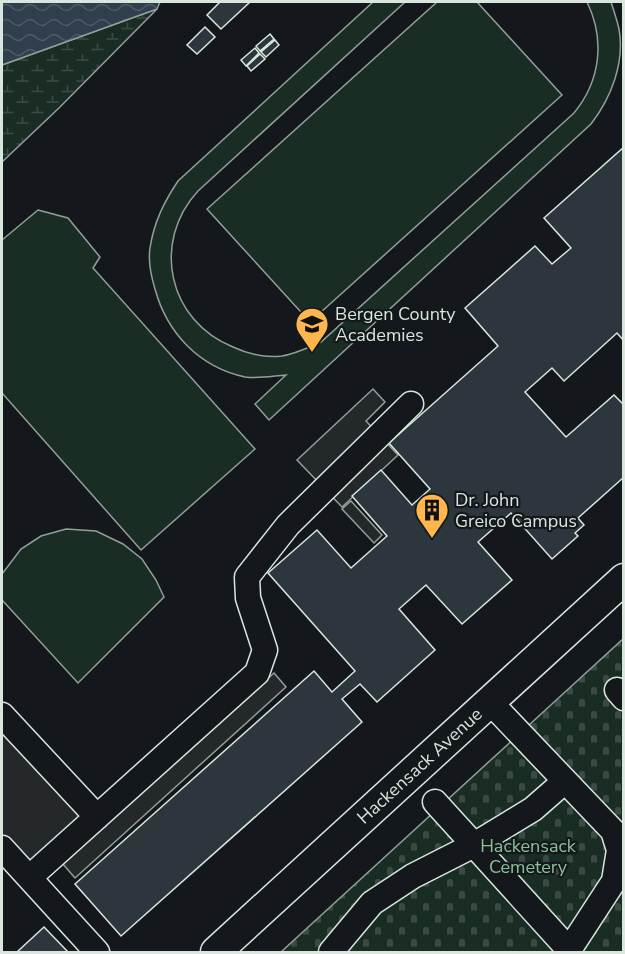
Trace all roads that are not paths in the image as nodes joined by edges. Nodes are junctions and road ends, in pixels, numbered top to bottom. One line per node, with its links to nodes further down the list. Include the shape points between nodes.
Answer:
1 (411, 404): 7 (street, via 288,525 247,577 248,598 266,650 257,673)
2 (624, 579): 3 (main road, Hackensack Avenue)
3 (489, 701): 5 (street); 14 (main road, Hackensack Avenue)
4 (2, 715): 7 (street)
5 (565, 780): 8 (street); 9 (street, via 533,809)
6 (435, 802): 9 (street)
7 (97, 817): 11 (street)
8 (620, 838): 12 (street, via 614,880)
9 (474, 845): 12 (street); 15 (street, via 412,876 372,903)
10 (2, 848): 11 (street)
11 (30, 877): 13 (street)
12 (570, 951)
13 (97, 952)
14 (216, 952)
15 (331, 952)

